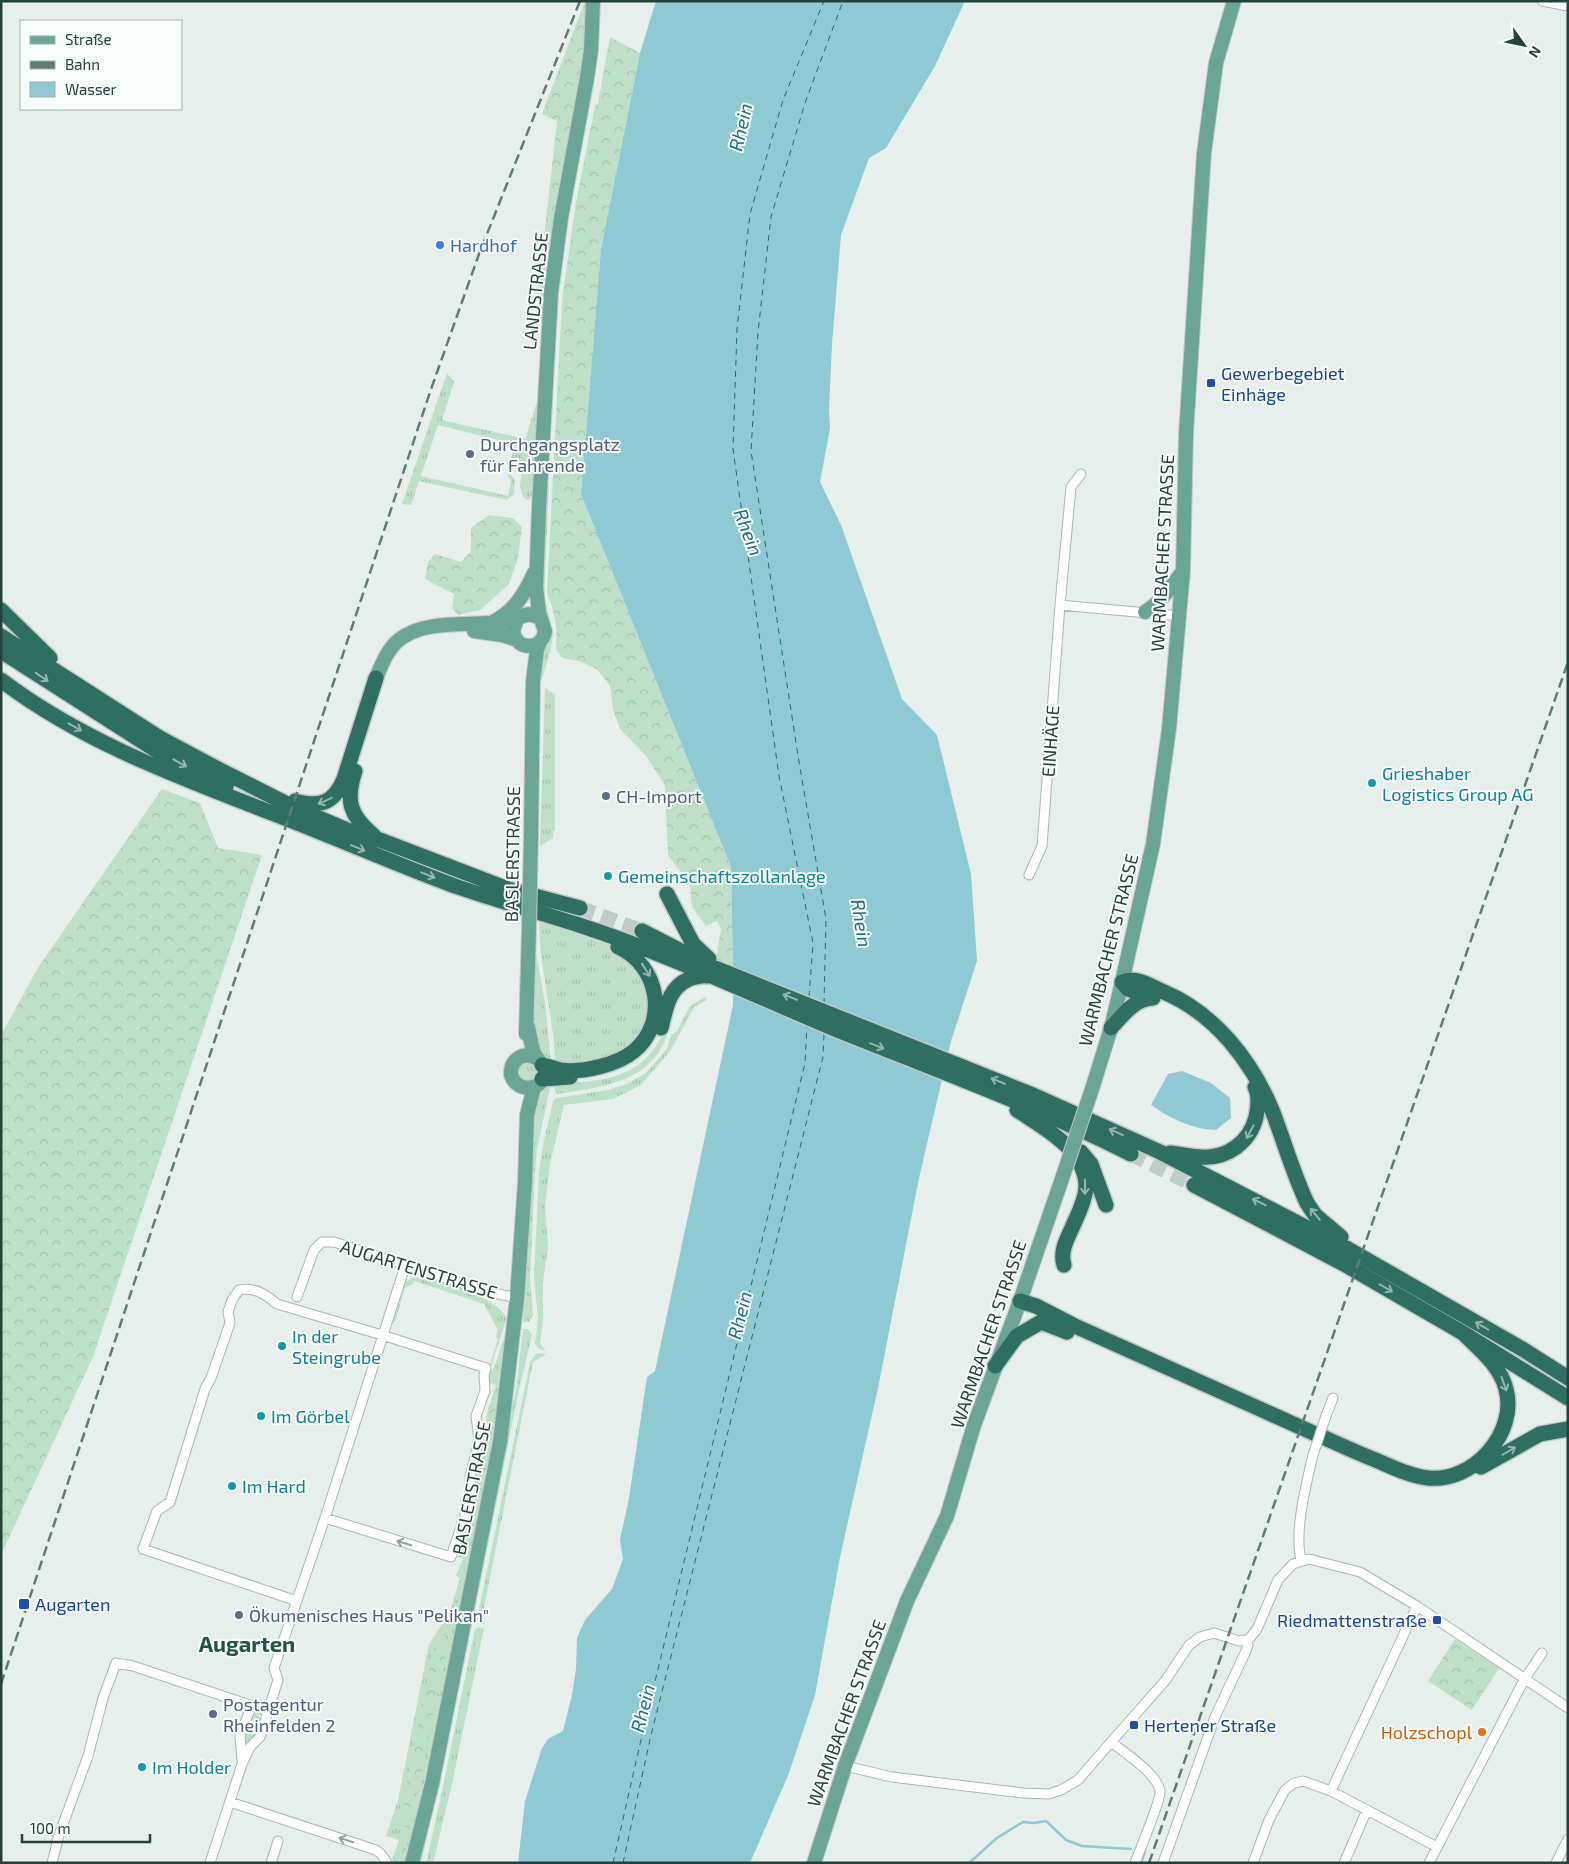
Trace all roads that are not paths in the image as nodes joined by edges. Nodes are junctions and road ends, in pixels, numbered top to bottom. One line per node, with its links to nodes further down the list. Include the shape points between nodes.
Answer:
1 (1234, 1): 7 (main road, WARMBACHER STRASSE, via 1216,63 1204,153 1186,434)
2 (1542, 1): 3 (street)
3 (1568, 6)
4 (593, 8): 6 (main road, LANDSTRASSE, via 587,78 551,293)
5 (1081, 474): 9 (street, EINHÄGE, via 1070,487)
6 (537, 565): 8 (main road, LANDSTRASSE); 15 (main road, via 516,606)
7 (1183, 571): 11 (main road, via 1164,596); 12 (main road, WARMBACHER STRASSE)
8 (536, 587): 13 (main road, LANDSTRASSE); 14 (main road, LANDSTRASSE)
9 (1060, 605): 11 (street); 27 (street, EINHÄGE, via 1042,846)
10 (1, 610): 23 (highway)
11 (1145, 612): 12 (street)
12 (1180, 616): 33 (main road, WARMBACHER STRASSE, via 1153,844)
13 (520, 617): 14 (main road, via 532,615); 15 (main road); 17 (main road, via 513,627)
14 (541, 620): 18 (main road, via 545,631)
15 (490, 624): 21 (main road, via 431,626 409,633 393,646 382,663)
16 (1, 636): 23 (highway)
17 (517, 641): 18 (main road, via 532,646); 20 (main road); 21 (main road, via 502,634 451,630 432,632 403,648)
18 (540, 642): 20 (main road, BASLERSTRASSE)
19 (1, 651): 25 (highway, one-way to 25, via 154,749)
20 (532, 663): 37 (main road, BASLERSTRASSE, bridge, via 528,1027)
21 (380, 679): 24 (highway, one-way to 24, via 344,779 334,796 322,803 308,804); 26 (highway, via 350,785 350,803 362,825)
22 (1, 680): 25 (highway, one-way to 25, via 50,713 111,746)
23 (73, 680): 24 (highway, via 160,738)
24 (258, 789): 26 (highway, via 293,807)
25 (280, 817): 30 (highway, one-way to 30, via 456,886)
26 (380, 840): 29 (highway, via 508,889)
27 (1029, 875)
28 (668, 894): 32 (highway, via 693,944)
29 (580, 908)
30 (544, 915): 32 (highway); 37 (highway, one-way to 37, via 634,956 650,976 656,1002 646,1038 624,1058 592,1068)
31 (642, 931): 32 (highway)
32 (710, 967): 35 (highway); 35 (highway, one-way to 32, via 739,976); 37 (highway, via 704,976 678,985 667,1004 657,1039 632,1063 598,1076 557,1077)
33 (1122, 982): 34 (highway, via 1128,989); 36 (main road, WARMBACHER STRASSE); 49 (highway, one-way to 33, via 1341,1237 1322,1222 1307,1203 1272,1110 1249,1066 1230,1042 1197,1010 1174,996 1131,979)
34 (1151, 998): 36 (highway, via 1131,1006); 45 (highway, one-way to 45, via 1179,1005 1218,1035 1248,1073 1257,1090 1258,1107 1254,1126 1234,1150 1202,1158)
35 (834, 1021): 38 (highway)
36 (1111, 1028): 54 (main road, WARMBACHER STRASSE, bridge)
37 (535, 1069): 39 (main road, via 528,1088); 39 (main road, BASLERSTRASSE, via 514,1062 510,1071); 42 (main road, BASLERSTRASSE)
38 (962, 1073): 40 (highway); 45 (highway, one-way to 38, via 1048,1102)
39 (518, 1085): 42 (main road, BASLERSTRASSE)
40 (985, 1089): 41 (highway); 50 (highway, one-way to 50, via 1045,1128 1077,1158 1083,1170 1086,1188 1062,1252)
41 (1018, 1102): 43 (highway); 48 (highway, via 1084,1154 1096,1173)
42 (527, 1115): 53 (main road, BASLERSTRASSE)
43 (1052, 1118): 44 (highway); 46 (highway)
44 (1081, 1139)
45 (1160, 1152): 49 (highway, one-way to 45)
46 (1131, 1154)
47 (1194, 1185): 56 (highway, one-way to 56)
48 (1106, 1205)
49 (1348, 1249): 59 (highway, one-way to 49)
50 (1064, 1265)
51 (405, 1266): 52 (street, AUGARTENSTRASSE, via 334,1242 322,1242 314,1250); 53 (street, AUGARTENSTRASSE); 57 (street)
52 (297, 1297)
53 (518, 1298): 86 (main road, BASLERSTRASSE, via 500,1442 432,1784)
54 (1020, 1301): 55 (highway, via 1030,1318); 56 (highway, one-way to 54, via 1502,1377 1508,1398 1506,1418 1497,1440 1482,1459 1448,1477 1429,1478 1403,1472 1355,1452); 58 (main road, WARMBACHER STRASSE)
55 (1041, 1322): 58 (highway, via 1017,1336); 62 (highway, one-way to 62, via 1423,1483 1445,1483 1467,1475 1540,1434)
56 (1463, 1333): 61 (highway)
57 (382, 1335): 63 (street); 63 (street, one-way to 63, via 486,1368 485,1391 476,1416 479,1440 470,1477 472,1494 451,1557); 65 (street, via 278,1304 256,1290 239,1290 228,1312 230,1323 205,1389 170,1502 157,1511 143,1549)
58 (995, 1366): 75 (main road, WARMBACHER STRASSE, via 947,1516 907,1601)
59 (1568, 1378)
60 (1333, 1398): 64 (street, bridge, via 1312,1455 1302,1504 1299,1546)
61 (1568, 1398)
62 (1568, 1429)
63 (325, 1518): 65 (street)
64 (1302, 1560): 66 (street, via 1360,1572); 67 (street, via 1285,1570 1257,1629)
65 (297, 1601): 72 (street, via 274,1668 278,1680)
66 (1417, 1606): 69 (street); 76 (street)
67 (1246, 1640): 73 (street, via 1214,1633 1194,1641 1165,1681); 89 (street, via 1246,1653 1215,1717)
68 (1542, 1653): 69 (street)
69 (1524, 1680): 71 (street); 81 (street)
70 (251, 1707): 72 (street); 74 (street, via 240,1736); 82 (street, via 116,1663)
71 (1568, 1708)
72 (268, 1711): 74 (street, via 260,1737 250,1747)
73 (1111, 1742): 75 (street, via 1078,1780 1050,1794 892,1777); 88 (street, via 1155,1780 1160,1792)
74 (242, 1764): 77 (street)
75 (845, 1766): 87 (main road, WARMBACHER STRASSE)
76 (1331, 1791): 78 (street); 90 (street, via 1303,1781 1285,1790 1269,1820)
77 (230, 1802): 83 (street); 85 (street, one-way to 77, via 382,1854 376,1850)
78 (1367, 1810): 81 (street); 91 (street)
79 (1568, 1839): 93 (street)
80 (278, 1841): 84 (street)
81 (1437, 1846): 92 (street)
82 (52, 1863)
83 (210, 1863)
84 (271, 1863)
85 (385, 1863)
86 (412, 1863)
87 (814, 1863)
88 (1135, 1863)
89 (1163, 1863)
90 (1253, 1863)
91 (1344, 1863)
92 (1429, 1863)
93 (1556, 1863)

